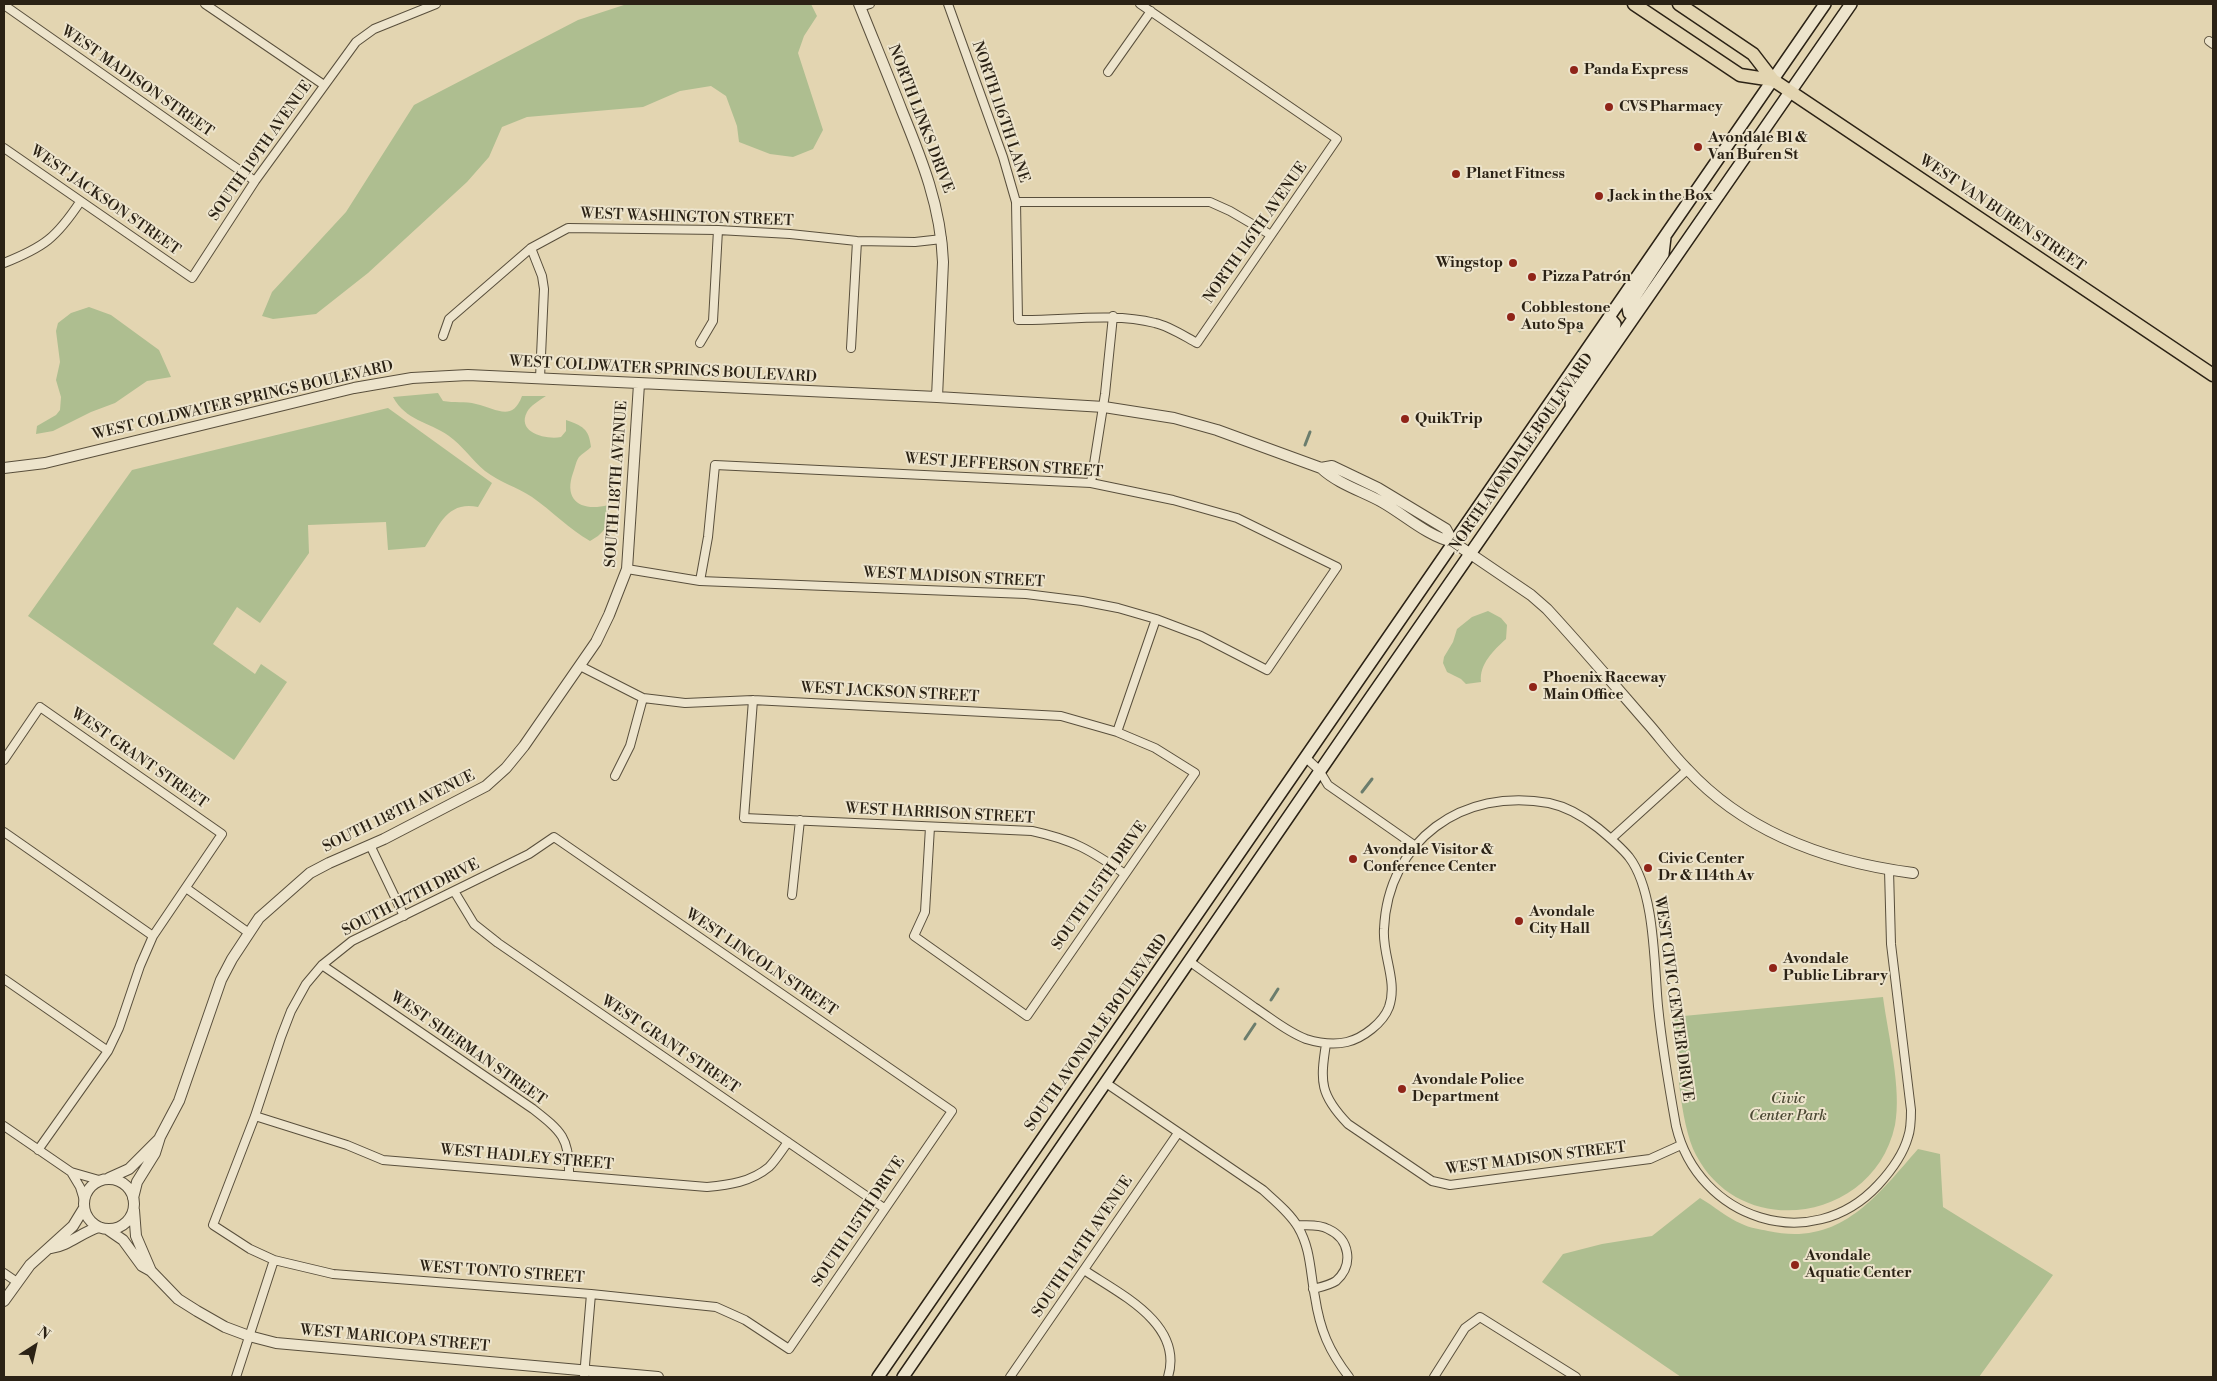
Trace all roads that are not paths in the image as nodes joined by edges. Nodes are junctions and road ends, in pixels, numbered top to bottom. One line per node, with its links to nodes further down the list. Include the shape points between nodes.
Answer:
1 (205, 4): 14 (street)
2 (436, 4): 14 (street, SOUTH 119TH AVENUE, via 374,29 356,42)
3 (948, 4): 19 (street, NORTH 116TH LANE)
4 (1140, 4): 11 (street)
5 (1634, 4): 13 (main road, WEST VAN BUREN STREET, via 1740,75)
6 (1679, 4): 13 (main road, WEST VAN BUREN STREET, via 1752,54)
7 (1825, 4): 13 (main road, NORTH AVONDALE BOULEVARD)
8 (1851, 4): 15 (main road, NORTH AVONDALE BOULEVARD)
9 (4, 5): 17 (street, WEST MADISON STREET)
10 (863, 5): 23 (street, NORTH LINKS DRIVE, via 923,162 935,199)
11 (1151, 11): 12 (street); 21 (street, NORTH 116TH AVENUE, via 1337,139)
12 (1108, 72)
13 (1773, 80): 15 (main road, WEST VAN BUREN STREET); 22 (main road, NORTH AVONDALE BOULEVARD)
14 (324, 85): 17 (street, SOUTH 119TH AVENUE)
15 (1790, 91): 30 (main road, NORTH AVONDALE BOULEVARD); 34 (main road, WEST VAN BUREN STREET)
16 (4, 148): 18 (street, WEST JACKSON STREET)
17 (255, 181): 27 (street, SOUTH 119TH AVENUE)
18 (80, 202): 26 (street, via 44,245); 27 (street, WEST JACKSON STREET)
19 (1016, 202): 21 (street, via 1210,202); 28 (street, NORTH 116TH LANE, via 1018,320 1056,321)
20 (718, 230): 24 (street, WEST WASHINGTON STREET); 25 (street, WEST WASHINGTON STREET, via 568,228); 32 (street, via 713,321)
21 (1271, 235): 28 (street, NORTH 116TH AVENUE, via 1197,343 1156,323)
22 (1665, 235): 29 (main road, NORTH AVONDALE BOULEVARD); 30 (main road, via 1663,254 1628,307)
23 (942, 239): 24 (street, WEST WASHINGTON STREET); 37 (street, NORTH LINKS DRIVE)
24 (857, 241): 33 (street)
25 (530, 248): 31 (street, WEST WASHINGTON STREET, via 449,319); 35 (street, via 544,289)
26 (4, 263)
27 (192, 278)
28 (1112, 316): 38 (street)
29 (1609, 317): 39 (main road, via 1615,324 1614,329 1572,390); 42 (main road, NORTH AVONDALE BOULEVARD)
30 (1634, 317): 39 (main road, NORTH AVONDALE BOULEVARD)
31 (443, 336)
32 (700, 342)
33 (851, 348)
34 (2213, 375)
35 (540, 378): 36 (street, WEST COLDWATER SPRINGS BOULEVARD); 40 (street, WEST COLDWATER SPRINGS BOULEVARD, via 468,375 412,378 354,388 45,463)
36 (639, 384): 37 (street, WEST COLDWATER SPRINGS BOULEVARD); 44 (street, SOUTH 118TH AVENUE)
37 (937, 397): 38 (street, WEST COLDWATER SPRINGS BOULEVARD)
38 (1104, 407): 41 (street); 42 (street, WEST COLDWATER SPRINGS BOULEVARD, via 1174,418 1217,430 1321,468 1330,477 1383,503 1439,539)
39 (1570, 410): 43 (main road, NORTH AVONDALE BOULEVARD)
40 (4, 468)
41 (1091, 483): 45 (street, WEST JEFFERSON STREET, via 715,465); 48 (street, WEST JEFFERSON STREET, via 1173,500 1237,518 1337,568)
42 (1453, 542): 43 (street, WEST COLDWATER SPRINGS BOULEVARD); 51 (main road, NORTH AVONDALE BOULEVARD)
43 (1470, 555): 55 (main road, NORTH AVONDALE BOULEVARD); 56 (street, WEST COLDWATER SPRINGS BOULEVARD, via 1547,609)
44 (627, 569): 45 (street, WEST MADISON STREET); 47 (street, SOUTH 118TH AVENUE, via 609,616)
45 (700, 581): 46 (street, WEST MADISON STREET, via 1026,594 1091,603)
46 (1156, 619): 48 (street, WEST MADISON STREET, via 1201,636); 52 (street)
47 (580, 666): 49 (street, WEST JACKSON STREET); 64 (street, SOUTH 118TH AVENUE, via 513,761 493,781)
48 (1267, 670)
49 (643, 698): 50 (street, WEST JACKSON STREET, via 685,703); 58 (street, via 630,746)
50 (753, 700): 52 (street, WEST JACKSON STREET, via 1061,716); 59 (street, WEST HARRISON STREET, via 744,818)
51 (1341, 706): 53 (main road, SOUTH AVONDALE BOULEVARD)
52 (1117, 732): 57 (street, WEST JACKSON STREET, via 1155,748)
53 (1305, 757): 55 (street); 75 (main road, SOUTH AVONDALE BOULEVARD)
54 (4, 760): 69 (street, WEST GRANT STREET, via 40,707 222,834)
55 (1319, 770): 65 (street, via 1328,785); 76 (main road)
56 (1687, 770): 63 (street); 66 (street, via 1744,815 1782,838 1841,860)
57 (1195, 773): 68 (street, SOUTH 115TH DRIVE)
58 (615, 776)
59 (800, 820): 60 (street, WEST HARRISON STREET); 71 (street)
60 (930, 827): 68 (street, WEST HARRISON STREET, via 1032,831 1059,837 1079,844); 68 (street, SOUTH 115TH DRIVE, via 925,912 914,936 1027,1016)
61 (4, 832): 74 (street)
62 (554, 838): 70 (street, SOUTH 117TH DRIVE); 82 (street, WEST LINCOLN STREET)
63 (1612, 838): 65 (street, WEST CIVIC CENTER DRIVE, via 1583,816 1561,806 1508,800 1471,808 1450,818); 88 (street, WEST CIVIC CENTER DRIVE, via 1630,858 1645,893 1658,1007)
64 (370, 845): 72 (street); 73 (street, SOUTH 118TH AVENUE, via 310,873 272,906)
65 (1414, 845): 79 (street, WEST CIVIC CENTER DRIVE, via 1399,868 1385,910 1383,932 1392,981 1388,1009 1378,1024 1361,1036 1348,1042)
66 (1889, 870): 67 (street); 88 (street, WEST CIVIC CENTER DRIVE, via 1890,944 1912,1110 1909,1136 1900,1158 1886,1177 1868,1196 1827,1219 1782,1223 1741,1210 1711,1190 1693,1169)
67 (1913, 873)
68 (1124, 874)
69 (186, 888): 73 (street); 74 (street)
70 (454, 891): 72 (street, SOUTH 117TH DRIVE); 87 (street, WEST GRANT STREET, via 474,924 498,943)
71 (792, 895)
72 (404, 916): 77 (street, SOUTH 117TH DRIVE, via 352,941)
73 (249, 932): 86 (street, SOUTH 118TH AVENUE, via 221,980 178,1101)
74 (153, 936): 80 (street)
75 (1172, 950): 76 (main road); 113 (main road, SOUTH AVONDALE BOULEVARD)
76 (1189, 961): 79 (street, WEST CIVIC CENTER DRIVE, via 1282,1027); 81 (main road)
77 (322, 965): 83 (street, SOUTH 117TH DRIVE, via 291,1010); 91 (street, WEST SHERMAN STREET, via 556,1127 569,1153)
78 (4, 979): 80 (street)
79 (1326, 1044): 88 (street, WEST MADISON STREET, via 1323,1075 1329,1102 1348,1124 1440,1184 1650,1159)
80 (108, 1051): 89 (street)
81 (1106, 1084): 85 (street); 114 (main road)
82 (952, 1111): 95 (street, SOUTH 115TH DRIVE)
83 (255, 1116): 91 (street, WEST HADLEY STREET, via 346,1144 383,1160); 96 (street, SOUTH 117TH DRIVE)
84 (4, 1126): 89 (street)
85 (1178, 1133): 97 (street, via 1263,1190); 101 (street, SOUTH 114TH AVENUE)
86 (160, 1137): 92 (street, SOUTH 118TH AVENUE, via 130,1169); 93 (street, SOUTH 118TH AVENUE, via 155,1153 137,1182)
87 (788, 1142): 91 (street, WEST HADLEY STREET, via 769,1166 731,1185 707,1187); 95 (street, WEST GRANT STREET)
88 (1681, 1146)
89 (38, 1150): 90 (street)
90 (71, 1172): 92 (street); 94 (street, via 80,1187)
91 (569, 1175)
92 (103, 1180): 93 (street, via 113,1179 126,1185); 94 (street, via 92,1185)
93 (134, 1202): 98 (street, via 128,1221 122,1226); 102 (street, WEST MARICOPA STREET, via 136,1236)
94 (84, 1204): 98 (street, via 87,1216); 99 (street, via 73,1226)
95 (884, 1208): 109 (street, SOUTH 115TH DRIVE)
96 (213, 1225): 100 (street, WEST TONTO STREET)
97 (1297, 1225): 105 (street, via 1310,1258); 105 (street, via 1329,1229 1346,1245 1347,1263 1336,1280)
98 (103, 1228): 99 (street, via 85,1232 60,1247); 102 (street, WEST MARICOPA STREET, via 123,1240 142,1266)
99 (51, 1248): 104 (street, via 30,1265)
100 (274, 1260): 106 (street, WEST TONTO STREET, via 333,1274); 108 (street)
101 (1084, 1270): 115 (street, SOUTH 114TH AVENUE); 116 (street, via 1150,1314 1163,1332 1170,1353)
102 (151, 1271): 108 (street, WEST MARICOPA STREET, via 178,1298 197,1311)
103 (4, 1273): 104 (street)
104 (17, 1282): 107 (street)
105 (1314, 1289): 117 (street, via 1326,1342)
106 (591, 1294): 109 (street, WEST TONTO STREET, via 716,1307 745,1320); 110 (street)
107 (4, 1301)
108 (249, 1336): 110 (street, WEST MARICOPA STREET, via 276,1343); 111 (street)
109 (789, 1350)
110 (585, 1374): 112 (street, WEST MARICOPA STREET)
111 (236, 1377)
112 (658, 1377)
113 (878, 1377)
114 (903, 1377)
115 (1010, 1377)
116 (1168, 1377)
117 (1349, 1377)
118 (1434, 1377): 119 (street, via 1465,1328 1480,1317)
119 (1576, 1377)

